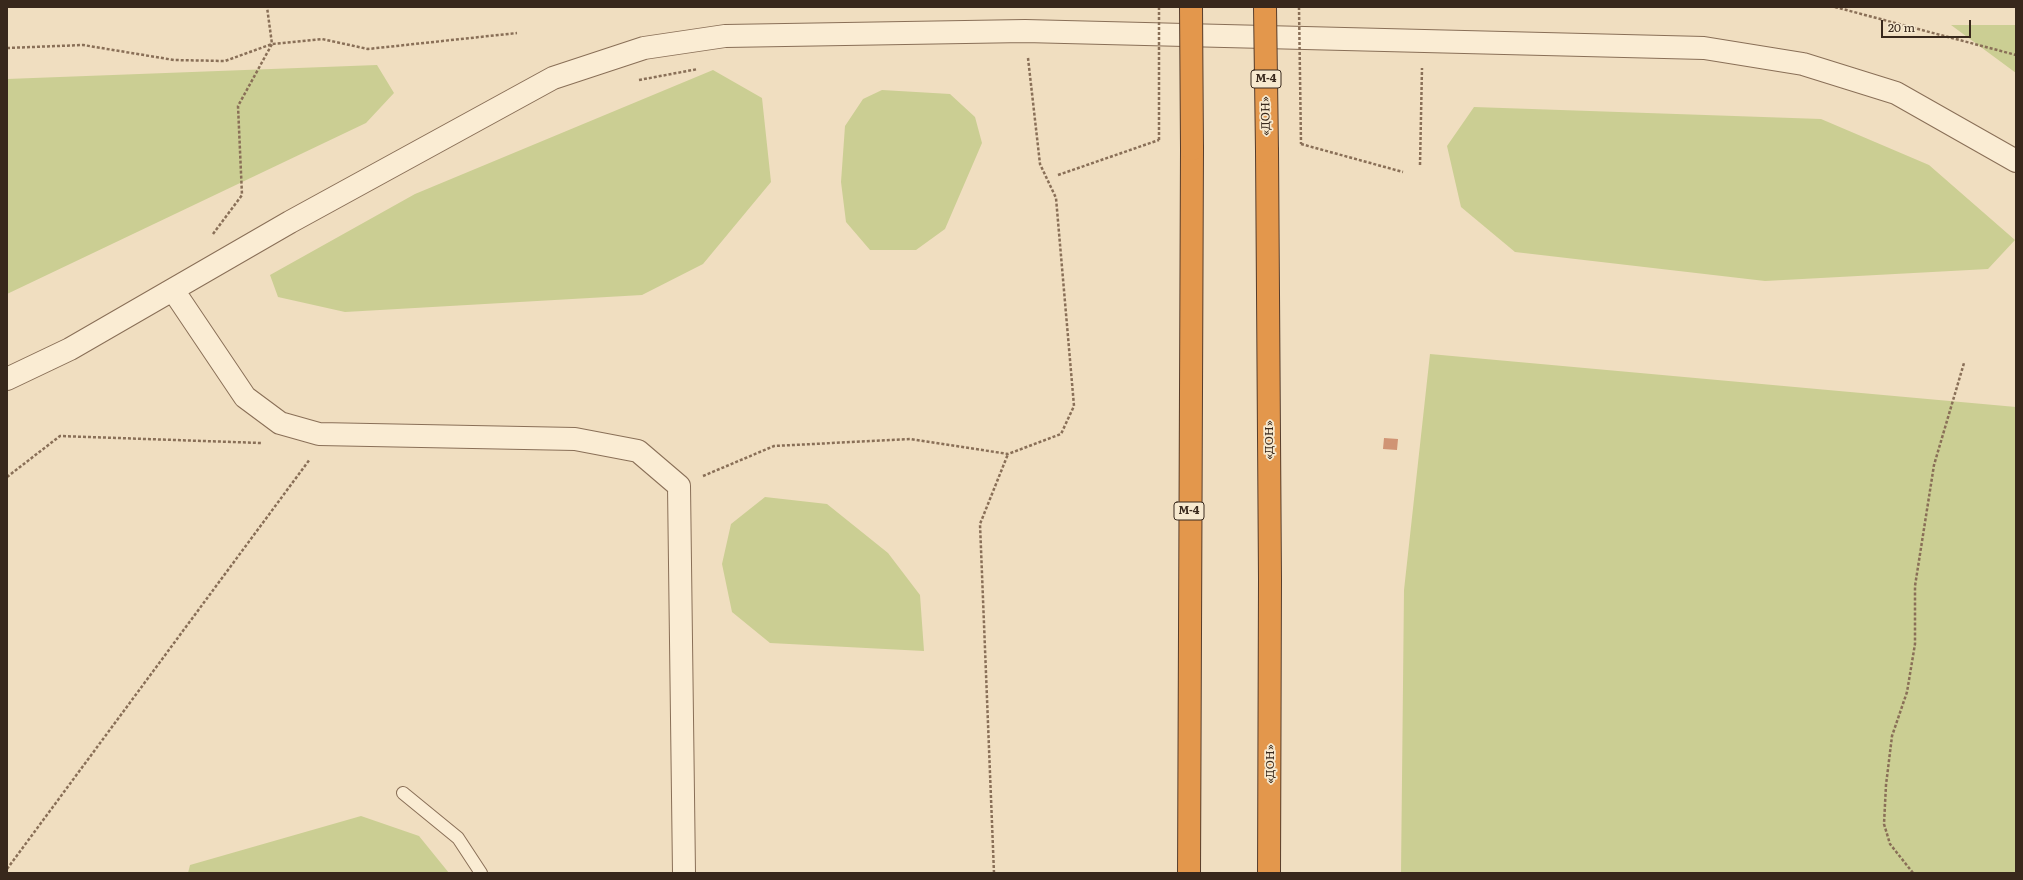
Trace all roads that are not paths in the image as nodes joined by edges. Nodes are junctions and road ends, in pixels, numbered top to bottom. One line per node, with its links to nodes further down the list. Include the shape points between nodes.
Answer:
1 (1191, 7): 9 (highway, М-4, bridge)
2 (1265, 7): 10 (highway, «ДОН» / М-4, bridge, via 1270,580)
3 (2016, 161): 4 (street, via 1896,93 1802,64 1704,48 1025,31 725,36 644,48 553,78 290,222)
4 (173, 290): 5 (street, via 70,349); 8 (street, via 245,397 280,423 319,434 575,439 638,451 678,486)
5 (7, 379)
6 (403, 793): 7 (lane, via 458,838)
7 (482, 873)
8 (684, 873)
9 (1189, 873)
10 (1269, 873)

